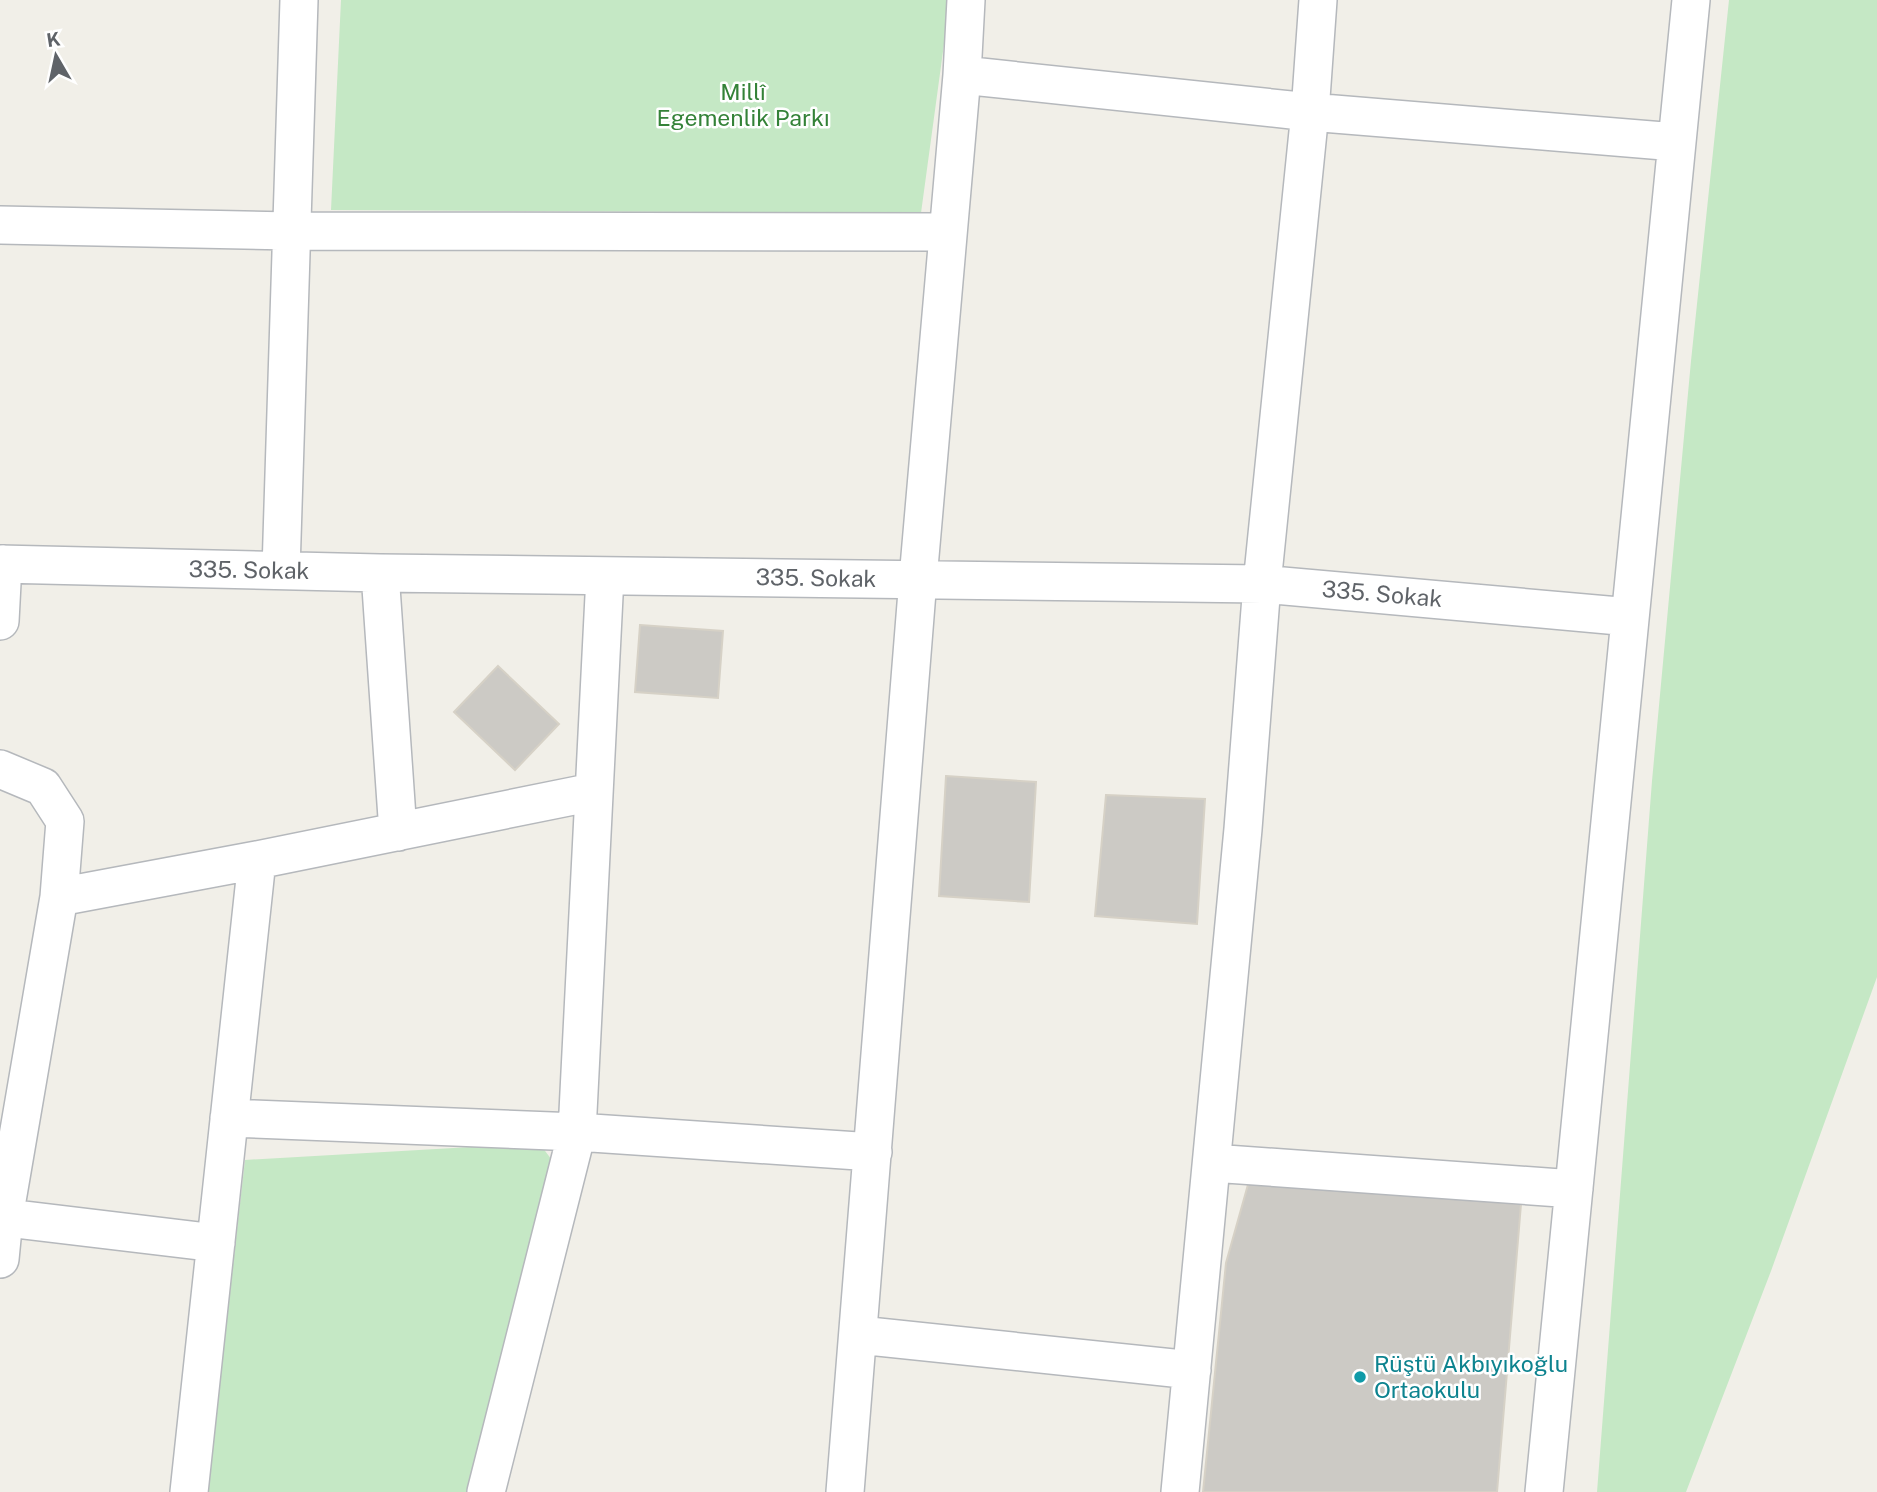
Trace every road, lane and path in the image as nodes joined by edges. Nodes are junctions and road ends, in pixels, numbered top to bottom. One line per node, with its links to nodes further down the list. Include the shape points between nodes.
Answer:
1 (299, 0): 9 (street)
2 (966, 0): 5 (street)
3 (1318, 0): 6 (street)
4 (1691, 0): 7 (street)
5 (962, 75): 6 (street); 10 (street)
6 (1310, 112): 7 (street); 16 (street)
7 (1676, 142): 17 (street)
8 (0, 225): 9 (street)
9 (291, 231): 10 (street); 12 (street)
10 (947, 232): 15 (street)
11 (1, 564): 12 (street, 335. Sokak); 18 (street)
12 (281, 570): 13 (street, 335. Sokak)
13 (380, 573): 14 (street, 335. Sokak); 21 (street)
14 (605, 576): 15 (street, 335. Sokak); 20 (street)
15 (918, 579): 16 (street, 335. Sokak); 26 (street)
16 (1262, 584): 17 (street, 335. Sokak); 27 (street)
17 (1630, 617): 28 (street)
18 (0, 621)
19 (0, 769): 23 (street, via 43,787 65,821)
20 (593, 792): 21 (street); 25 (street)
21 (398, 832): 22 (street)
22 (257, 860): 23 (street); 24 (street)
23 (59, 897): 29 (street)
24 (229, 1118): 25 (street); 30 (street)
25 (577, 1132): 26 (street); 35 (street)
26 (873, 1152): 32 (street)
27 (1212, 1163): 28 (street); 33 (street)
28 (1574, 1189): 38 (street)
29 (2, 1217): 30 (street); 31 (street)
30 (216, 1243): 34 (street)
31 (0, 1259)
32 (859, 1335): 33 (street); 36 (street)
33 (1192, 1370): 37 (street)
34 (189, 1492)
35 (486, 1492)
36 (845, 1492)
37 (1180, 1492)
38 (1544, 1492)

